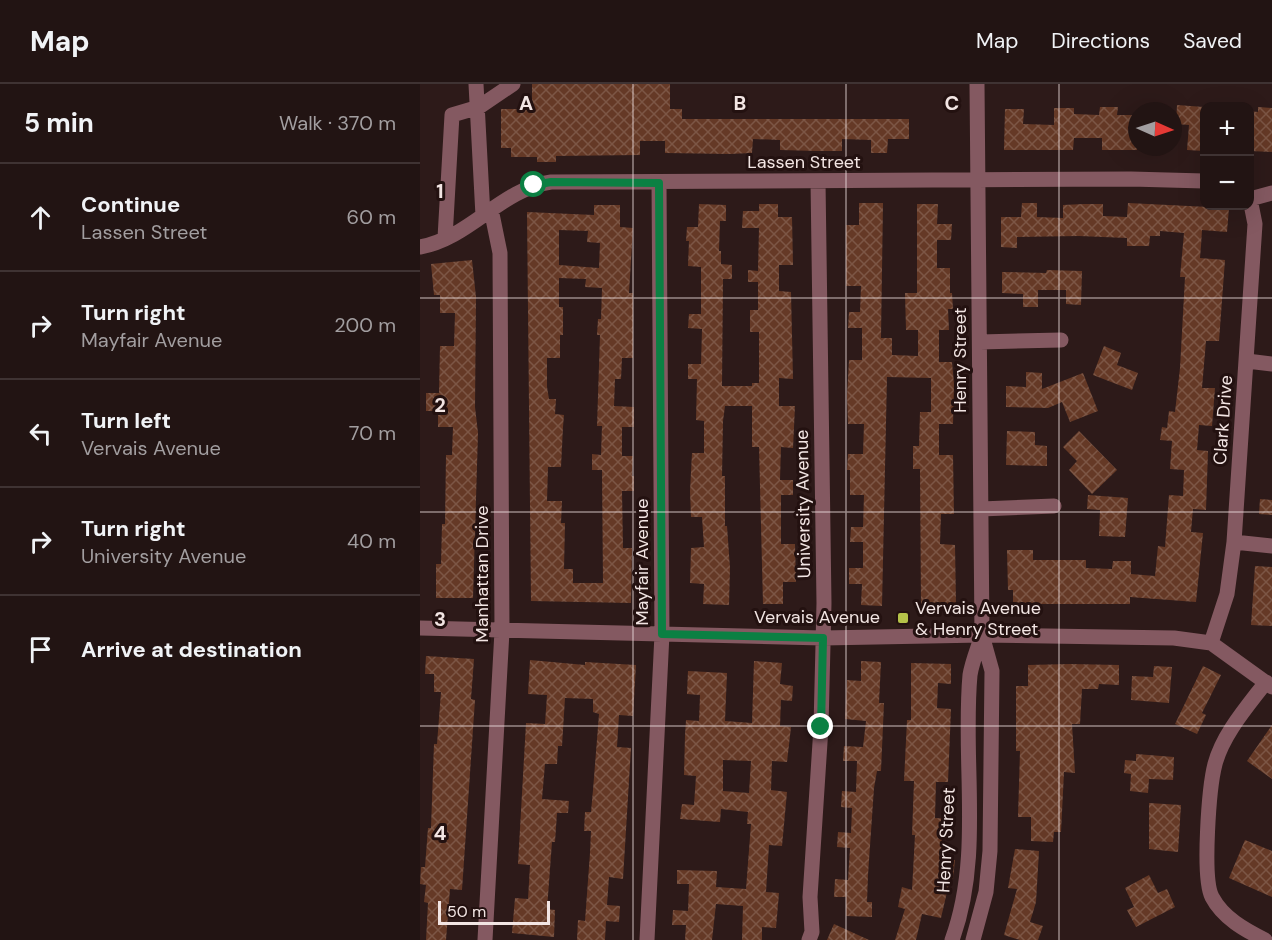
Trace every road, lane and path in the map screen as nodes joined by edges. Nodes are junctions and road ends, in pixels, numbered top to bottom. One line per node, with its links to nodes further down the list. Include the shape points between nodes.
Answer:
1 (476, 84): 4 (street, Manhattan Drive)
2 (513, 84): 4 (street)
3 (977, 84): 5 (street, Henry Street)
4 (479, 107): 12 (street, Manhattan Drive); 13 (street, via 452,115)
5 (978, 180): 6 (street, Lassen Street); 7 (street, Lassen Street, via 1131,178); 16 (street, Henry Street)
6 (818, 181): 8 (street, Lassen Street); 27 (street, University Avenue)
7 (1200, 182)
8 (659, 183): 12 (street, Lassen Street, via 551,182 518,191); 25 (street, Mayfair Avenue)
9 (1272, 193): 10 (street)
10 (1254, 198)
11 (1252, 210): 17 (street, Clark Drive, via 1255,224)
12 (487, 212): 13 (street, Lassen Street); 24 (street, Manhattan Drive, via 500,253)
13 (444, 238): 14 (street, Lassen Street)
14 (420, 246)
15 (1061, 340): 16 (street)
16 (980, 342): 20 (street, Henry Street)
17 (1247, 361): 18 (street); 21 (street, Clark Drive)
18 (1272, 364)
19 (1053, 506): 20 (street)
20 (981, 509): 26 (street, Henry Street)
21 (1234, 542): 22 (street); 28 (street, Clark Drive, via 1227,594)
22 (1272, 546)
23 (420, 628): 24 (street, Vervais Avenue)
24 (502, 632): 25 (street, Vervais Avenue); 31 (street, Manhattan Drive)
25 (662, 634): 27 (street, Vervais Avenue); 32 (street, Mayfair Avenue)
26 (982, 635): 27 (street, Vervais Avenue); 28 (street, Vervais Avenue, via 1174,638); 33 (street, Henry Street, via 970,673 968,852 965,889); 34 (street, Henry Street, via 992,671 990,851 986,892)
27 (823, 638): 30 (street, University Avenue)
28 (1211, 643): 29 (street, Vervais Avenue)
29 (1269, 685): 35 (street, via 1227,738 1215,765 1207,853 1212,897 1230,920)
30 (810, 937)
31 (485, 940)
32 (647, 940)
33 (952, 940)
34 (974, 940)
35 (1265, 940)

